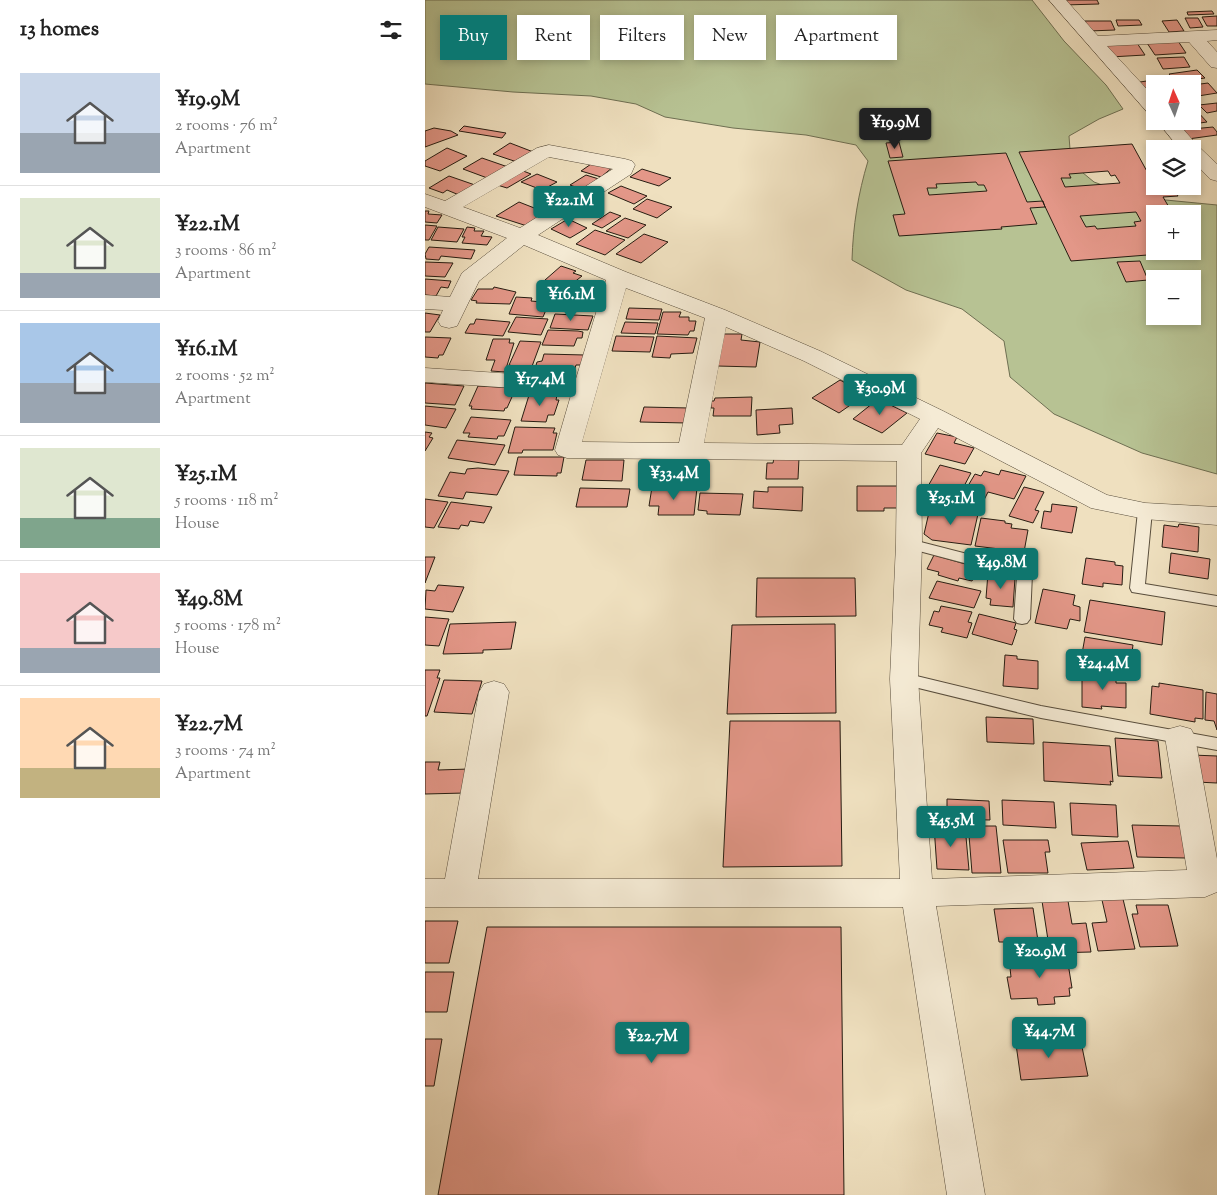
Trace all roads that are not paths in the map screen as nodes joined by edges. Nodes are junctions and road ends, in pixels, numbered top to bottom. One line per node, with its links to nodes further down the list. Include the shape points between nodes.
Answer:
1 (1057, 0): 4 (street)
2 (1217, 35): 3 (street)
3 (1193, 36): 4 (street); 5 (street)
4 (1094, 41): 6 (street)
5 (1217, 63)
6 (1146, 99)
7 (1174, 130): 8 (street)
8 (1182, 140)
9 (1201, 151): 10 (street)
10 (1217, 152)
11 (1201, 160): 12 (street)
12 (1217, 175)
13 (425, 200): 14 (street)
14 (447, 208): 15 (street); 15 (street, via 544,152 625,165 624,170)
15 (522, 236): 16 (street); 17 (street, via 470,278 453,312)
16 (618, 277): 18 (street); 20 (street)
17 (425, 302)
18 (717, 315): 21 (street); 22 (street)
19 (425, 375): 20 (street, via 528,382)
20 (585, 390): 22 (street, via 567,450)
21 (934, 416): 23 (street); 24 (street, via 1100,502)
22 (690, 452): 23 (street)
23 (909, 453): 26 (street)
24 (1145, 511): 25 (street); 27 (lane, via 1137,588)
25 (1217, 516)
26 (909, 544): 28 (lane, via 1025,574); 29 (street)
27 (1217, 601)
28 (1022, 620)
29 (904, 680): 31 (lane, via 1041,712); 35 (street)
30 (494, 692): 34 (street)
31 (1180, 738): 32 (lane); 35 (street, via 1205,883)
32 (1217, 744)
33 (425, 893): 34 (street)
34 (459, 893): 35 (street)
35 (917, 893): 36 (street)
36 (966, 1195)

